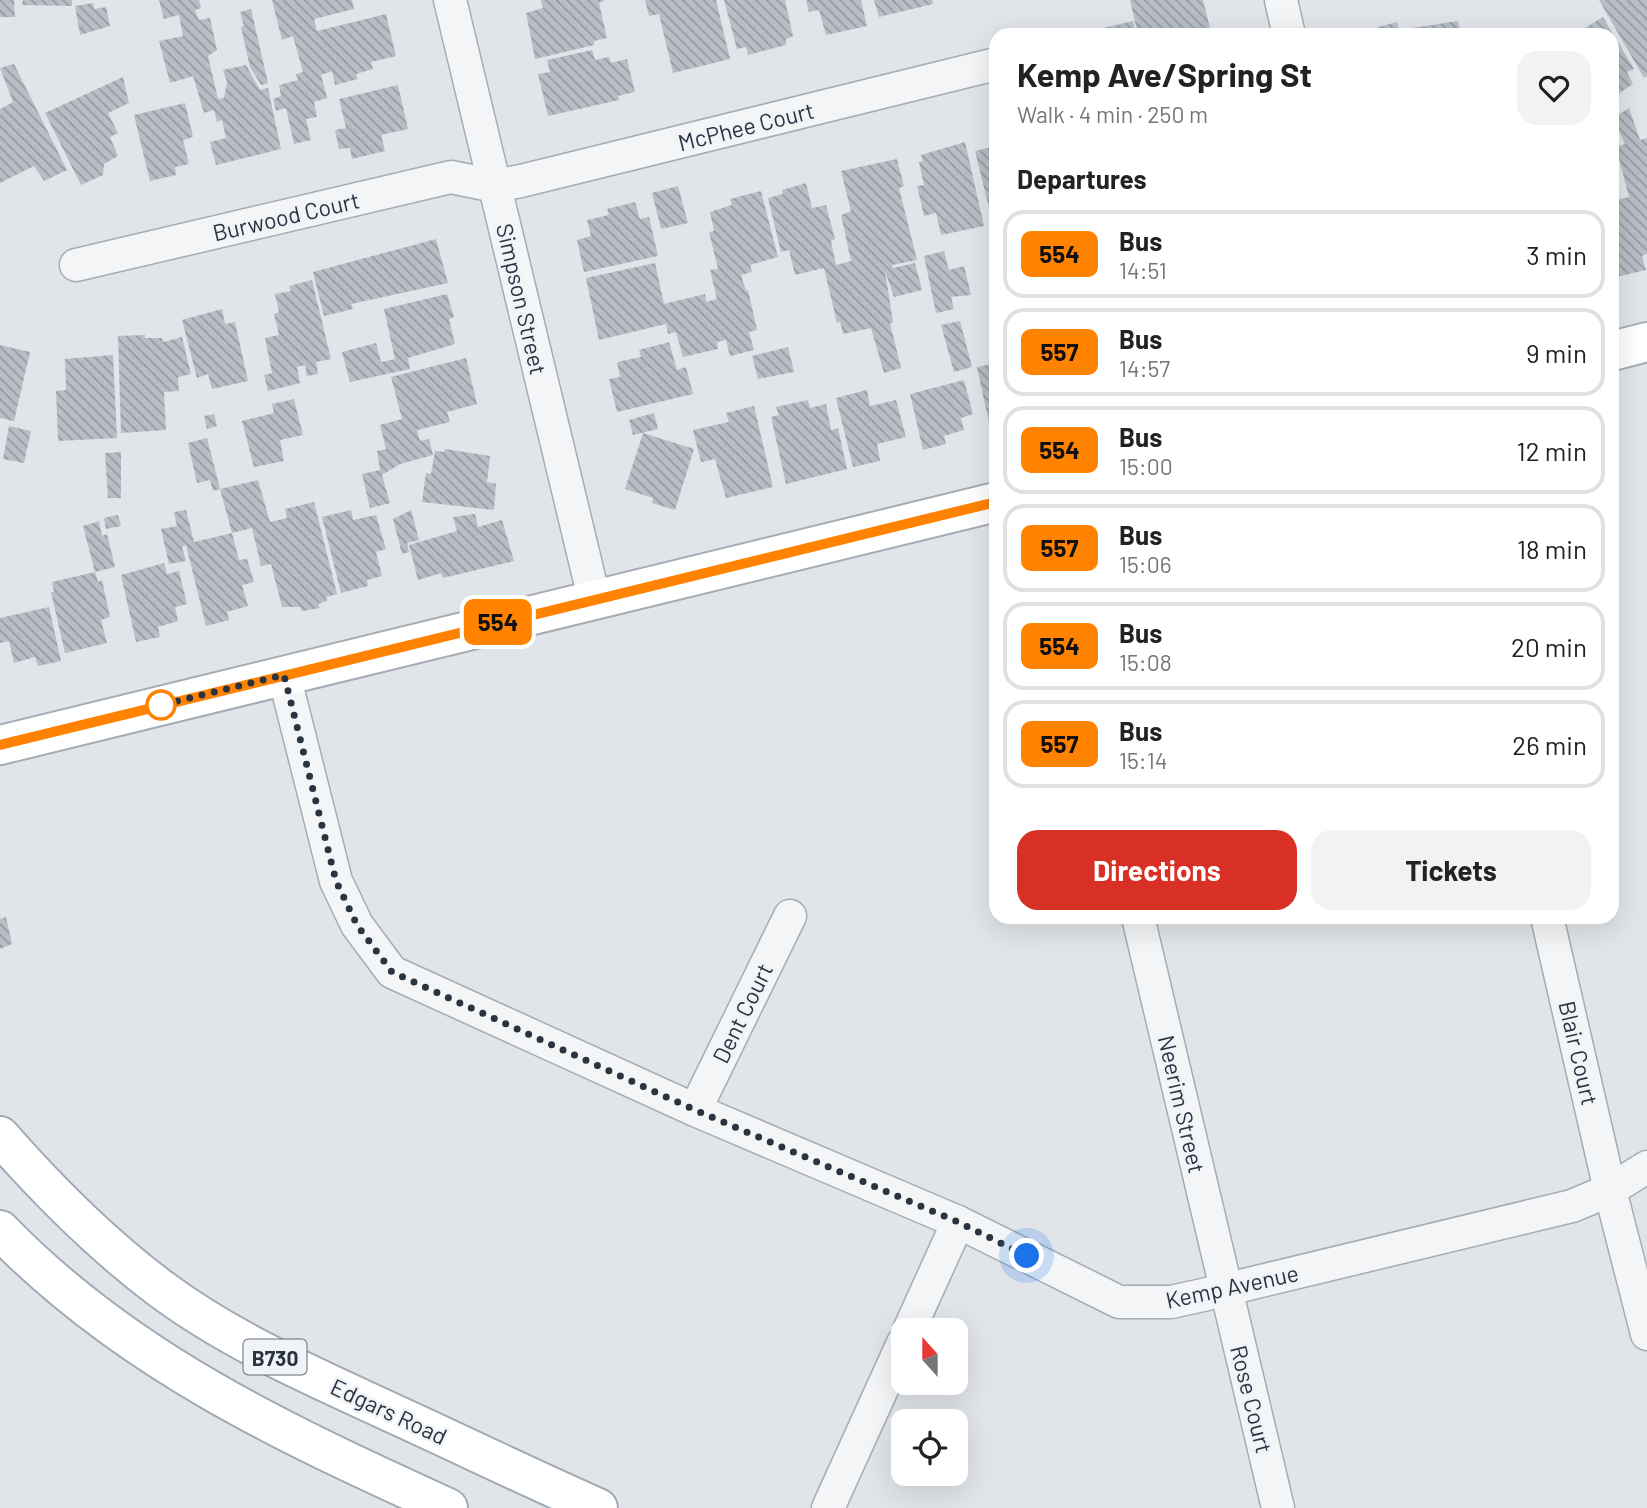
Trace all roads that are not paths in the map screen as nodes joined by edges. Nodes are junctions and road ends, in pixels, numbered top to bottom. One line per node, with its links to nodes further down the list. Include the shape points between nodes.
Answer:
1 (450, 0): 5 (street, Simpson Street)
2 (1281, 0): 3 (street)
3 (1287, 28)
4 (989, 66): 5 (street, McPhee Court)
5 (495, 186): 6 (street, Burwood Court, via 451,177); 10 (street, Simpson Street)
6 (76, 265)
7 (1647, 342): 8 (main road)
8 (1619, 349)
9 (989, 504): 10 (main road)
10 (594, 598): 11 (main road)
11 (284, 675): 12 (main road); 16 (street, Kemp Avenue, via 336,881 357,925 392,972)
12 (0, 745)
13 (790, 916): 16 (street, Dent Court)
14 (1140, 924): 22 (street, Neerim Street)
15 (1549, 924): 19 (street, Blair Court)
16 (695, 1110): 20 (street, Kemp Avenue)
17 (0, 1136): 27 (main road, Edgars Road / B730, via 94,1234 162,1290 224,1330)
18 (1647, 1167): 19 (street, Kemp Avenue)
19 (1610, 1190): 22 (street, Kemp Avenue, via 1572,1206); 24 (street, Blair Court)
20 (958, 1222): 22 (street, Kemp Avenue, via 1119,1302 1171,1302); 23 (street)
21 (0, 1230): 26 (main road, B730, via 74,1299 175,1372)
22 (1226, 1290): 29 (street, Rose Court)
23 (914, 1318)
24 (1647, 1334)
25 (891, 1369): 28 (street)
26 (425, 1503)
27 (598, 1508)
28 (828, 1508)
29 (1278, 1508)

